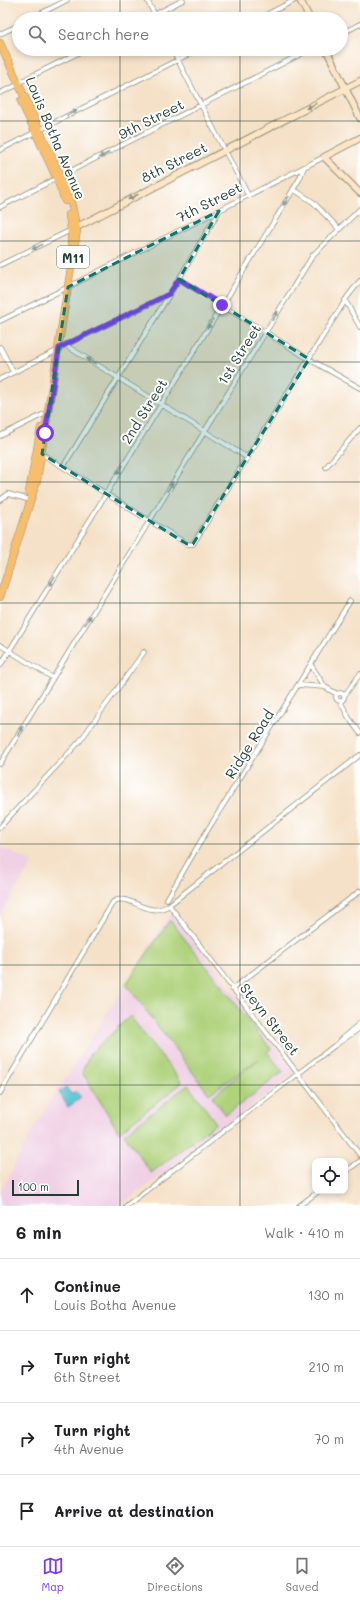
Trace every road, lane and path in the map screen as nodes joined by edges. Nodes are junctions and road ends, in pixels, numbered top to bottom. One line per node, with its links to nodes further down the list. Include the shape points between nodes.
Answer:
1 (67, 0): 6 (street)
2 (147, 0): 7 (street)
3 (183, 0): 8 (street)
4 (295, 0): 9 (street)
5 (300, 0): 10 (main road)
6 (44, 12)
7 (153, 12)
8 (164, 12)
9 (272, 12)
10 (306, 12)
11 (360, 24): 13 (street)
12 (12, 28): 14 (street)
13 (348, 30)
14 (0, 34)
15 (0, 43): 24 (main road, Louis Botha Avenue / M11)
16 (0, 54): 24 (main road, Louis Botha Avenue / M11)
17 (72, 56): 24 (street)
18 (176, 56): 22 (street)
19 (186, 56): 22 (street)
20 (297, 56): 27 (street, 9th Street)
21 (330, 56): 25 (main road)
22 (178, 60): 27 (street); 29 (street, one-way to 22)
23 (360, 81): 25 (main road, 8th Street)
24 (16, 85): 26 (street); 29 (main road, Louis Botha Avenue / M11)
25 (346, 88): 28 (main road); 32 (main road, 8th Street, one-way to 32)
26 (0, 93)
27 (202, 105): 32 (street); 35 (street, 9th Street, one-way to 35)
28 (360, 118)
29 (38, 131): 31 (street); 35 (main road, Louis Botha Avenue / M11)
30 (360, 138): 33 (main road, 7th Street)
31 (0, 150)
32 (224, 150): 38 (street); 42 (main road, 8th Street, one-way to 42)
33 (324, 157): 34 (street, 7th Street); 37 (main road)
34 (304, 167): 36 (street, 2nd Street); 38 (street, 7th Street)
35 (59, 178): 39 (street, 9th Street); 42 (main road, Louis Botha Avenue / M11)
36 (293, 189): 43 (street, via 313,202); 50 (street, 2nd Street, one-way to 50)
37 (360, 193)
38 (248, 195): 41 (street, 7th Street)
39 (0, 207)
40 (360, 209): 43 (street, 1st Street)
41 (219, 211): 45 (street); 47 (street, 7th Street)
42 (74, 228): 44 (street, 8th Street, one-way to 44); 47 (main road, Louis Botha Avenue / M11)
43 (339, 229): 53 (street, 1st Street, one-way to 43, via 313,255)
44 (0, 265)
45 (179, 279): 48 (street); 50 (street)
46 (360, 281): 49 (street)
47 (66, 288): 51 (street, 7th Street); 55 (main road, Louis Botha Avenue / M11)
48 (169, 294): 55 (street); 58 (street)
49 (345, 300): 52 (street); 56 (street)
50 (222, 305): 53 (street); 61 (street, 2nd Street, one-way to 61)
51 (0, 321)
52 (360, 327)
53 (265, 333): 56 (street); 64 (street, 1st Street)
54 (0, 346): 57 (street)
55 (59, 348): 57 (street); 58 (street, one-way to 55); 62 (main road, Louis Botha Avenue / M11); 66 (main road, Louis Botha Avenue / M11)
56 (309, 359): 60 (street); 67 (street)
57 (13, 372): 59 (street)
58 (118, 378): 61 (street); 68 (street)
59 (0, 379)
60 (360, 388)
61 (161, 404): 64 (street); 70 (street, 2nd Street, one-way to 70)
62 (44, 414): 65 (street); 71 (main road, Louis Botha Avenue / M11)
63 (360, 428): 69 (street)
64 (205, 431): 67 (street); 73 (street, 1st Street, one-way to 64)
65 (0, 436)
66 (42, 454): 68 (street); 75 (main road, Louis Botha Avenue / M11, via 35,488)
67 (248, 458): 73 (street, via 193,544 188,544)
68 (63, 467): 70 (street)
69 (326, 467)
70 (106, 493): 73 (street); 78 (street, 2nd Street, one-way to 78)
71 (27, 499): 72 (street, via 10,494); 74 (main road, Louis Botha Avenue / M11)
72 (0, 500)
73 (150, 520): 83 (street, 1st Street, one-way to 73)
74 (0, 582)
75 (0, 598)
76 (350, 601): 80 (street, Ridge Road)
77 (0, 645): 78 (street)
78 (9, 651): 81 (street, 2nd Street); 83 (street)
79 (144, 652): 92 (street, via 80,741)
80 (311, 665): 84 (street, Ridge Road); 85 (street)
81 (0, 666)
82 (360, 674): 87 (street)
83 (53, 678): 91 (street, 1st Street, one-way to 83)
84 (299, 685): 85 (street); 94 (street, Ridge Road)
85 (325, 687): 86 (street)
86 (337, 694): 87 (street); 88 (street, via 336,698)
87 (344, 696): 88 (street)
88 (340, 701): 89 (street)
89 (360, 733)
90 (360, 754): 95 (street)
91 (0, 764)
92 (0, 827)
93 (360, 891): 96 (street)
94 (167, 898)
95 (169, 905): 96 (street, Steyn Street); 101 (street, via 160,910 148,909 124,900 118,899 113,902)
96 (232, 989): 100 (street, Steyn Street)
97 (360, 1023): 99 (street)
98 (360, 1028): 99 (street)
99 (334, 1046): 100 (street)
100 (298, 1073): 102 (street, Steyn Street); 106 (street)
101 (0, 1093)
102 (360, 1155)
103 (360, 1161): 104 (street)
104 (348, 1170)
105 (315, 1194): 107 (street)
106 (126, 1206)
107 (299, 1206)

